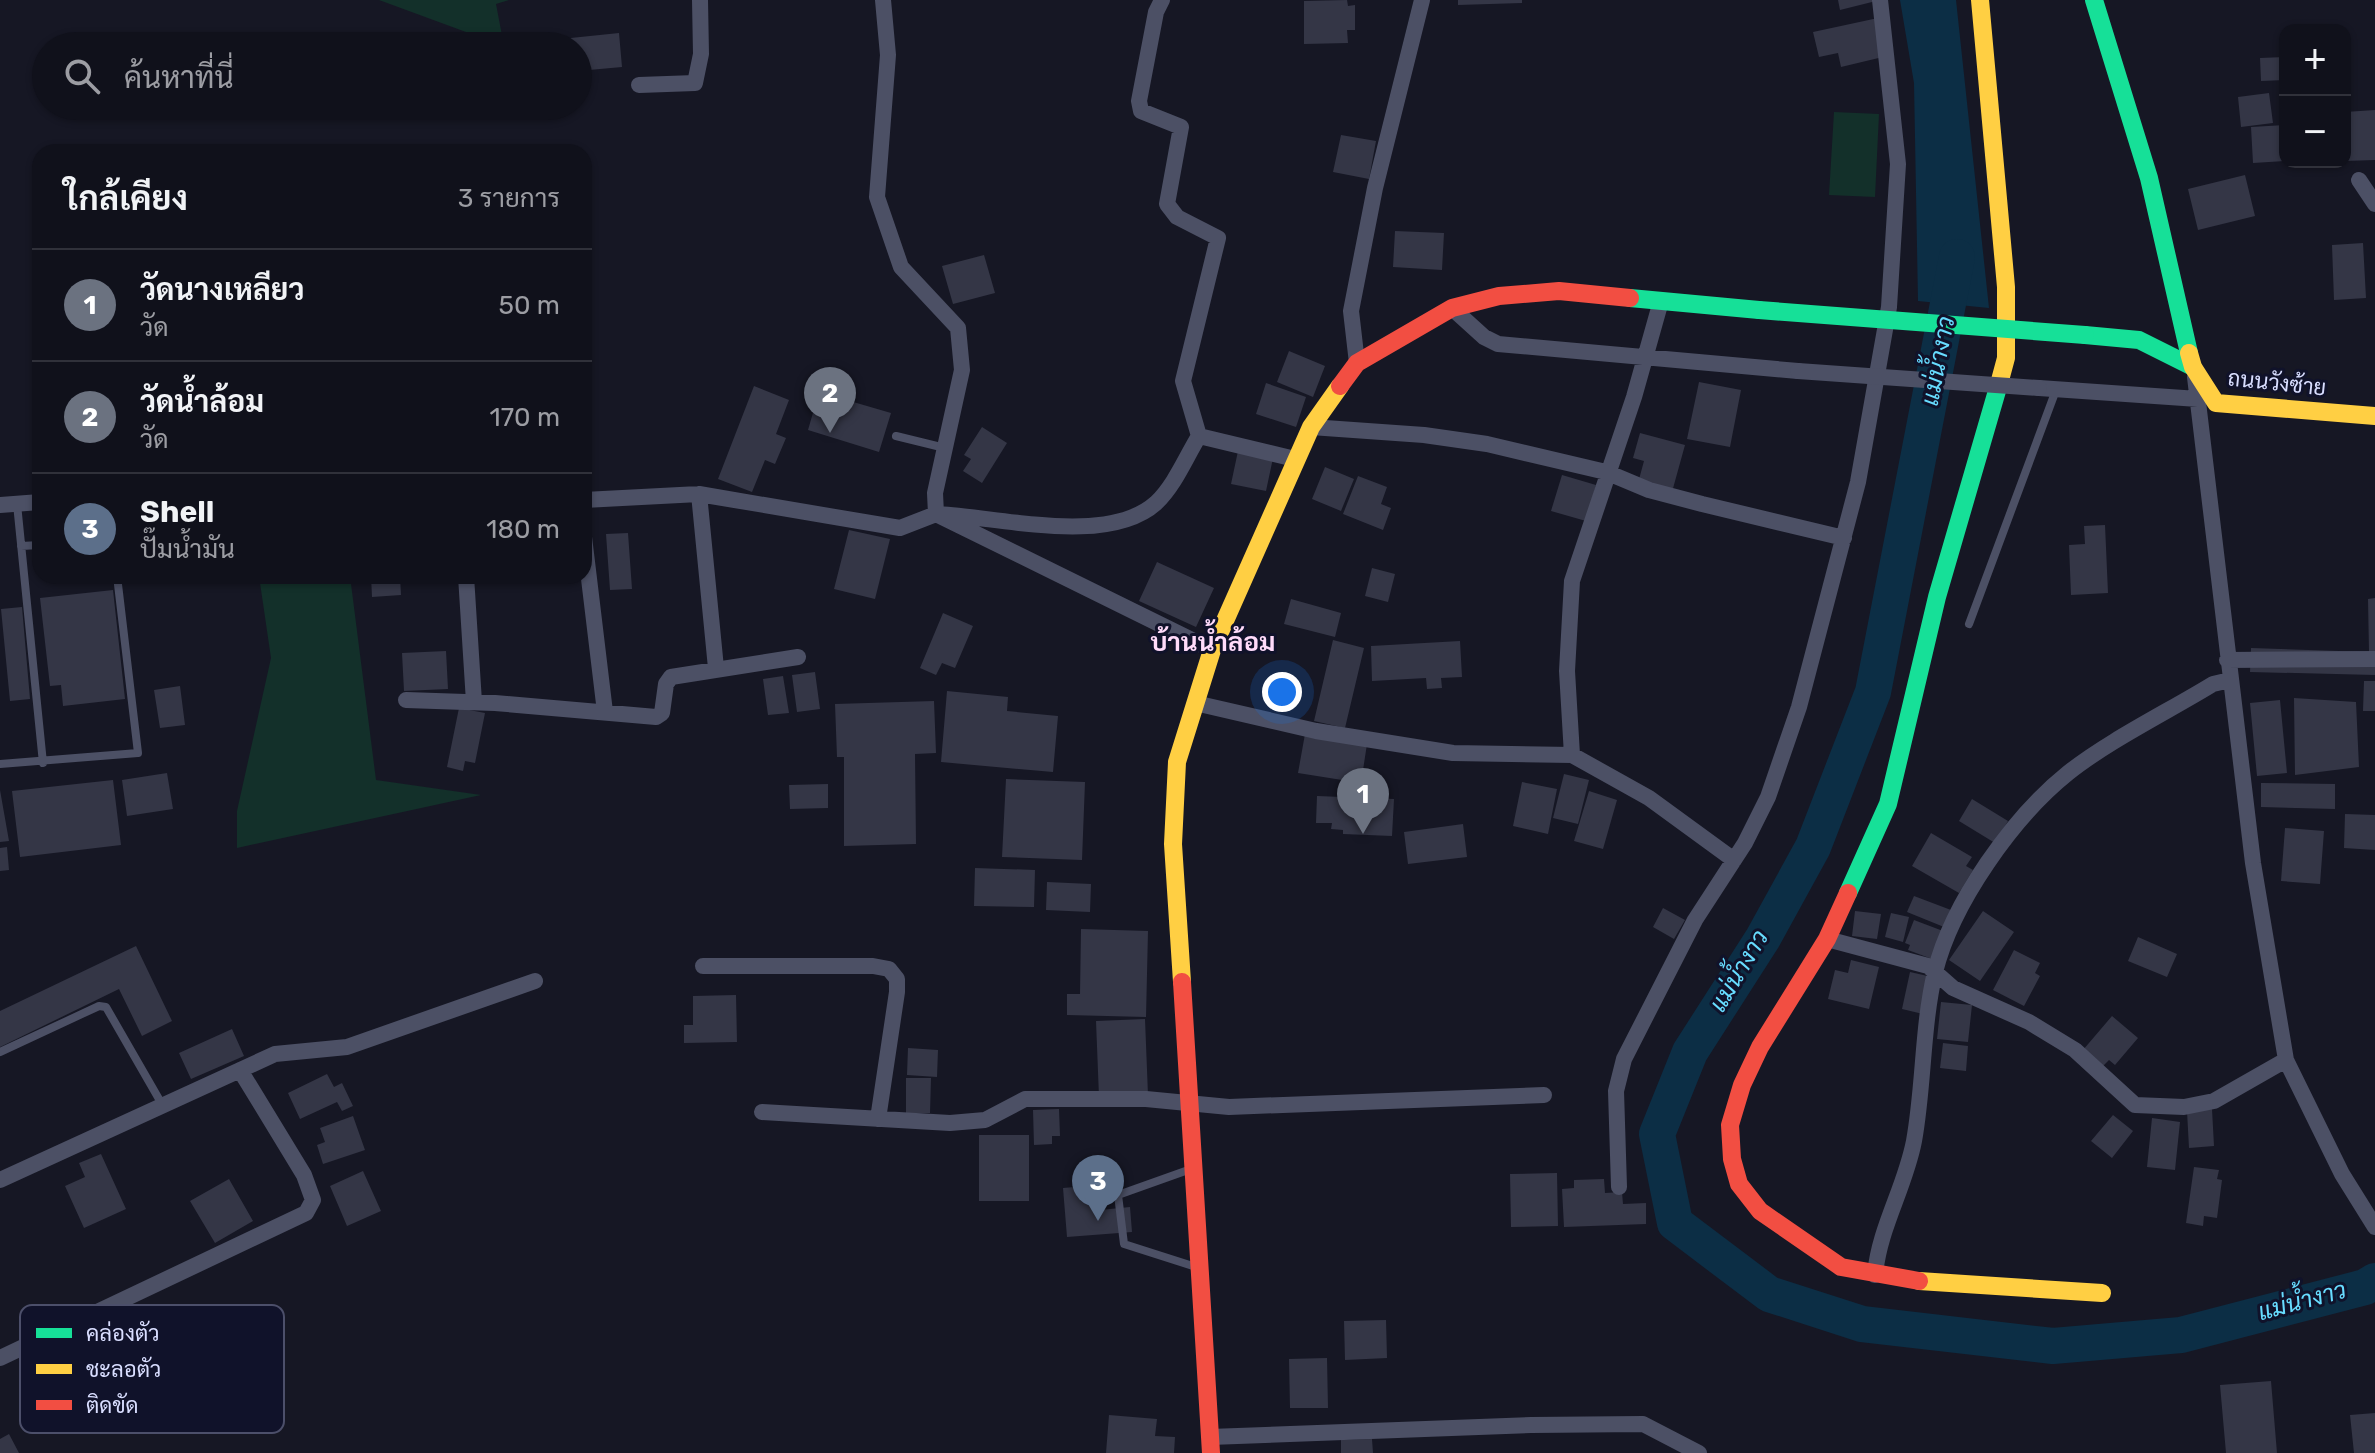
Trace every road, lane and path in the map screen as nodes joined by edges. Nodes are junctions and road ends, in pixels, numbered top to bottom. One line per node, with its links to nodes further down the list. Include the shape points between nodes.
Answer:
1 (700, 0): 8 (street, via 701,54 695,83)
2 (883, 0): 22 (street, via 888,55 877,197 901,267 958,328 962,370)
3 (1162, 0): 21 (street, via 1141,111 1181,127 1167,204 1177,217 1218,238 1183,381)
4 (1422, 0): 14 (street, via 1351,311)
5 (1880, 0): 30 (street, via 1898,164 1890,291)
6 (1980, 0): 51 (main road, via 2006,287 2006,358 1937,597 1888,804)
7 (2094, 0): 15 (main road, via 2149,178)
8 (639, 85)
9 (2359, 180): 10 (street)
10 (2375, 204)
11 (1661, 301): 12 (main road, via 1559,291 1499,296); 13 (street); 15 (main road, bridge, via 2139,340)
12 (1452, 308): 13 (street, via 1498,344); 14 (main road)
13 (1645, 356): 16 (street, bridge); 24 (street)
14 (1357, 363): 19 (main road)
15 (2193, 367): 17 (street); 18 (main road, ถนนวังซ้าย, via 2216,403)
16 (2048, 389): 17 (street); 36 (lane)
17 (2198, 399): 40 (street)
18 (2375, 416)
19 (1311, 427): 23 (main road); 24 (street, via 1487,444)
20 (896, 436): 22 (lane)
21 (1199, 436): 23 (street); 29 (street, via 1156,502 1133,517 1112,523 1032,525)
22 (945, 448): 29 (street)
23 (1295, 459): 37 (main road)
24 (1606, 472): 30 (street, via 1649,490); 47 (street, via 1572,581 1567,671)
25 (699, 494): 26 (street); 29 (street, via 900,528); 41 (street)
26 (592, 500)
27 (32, 503): 28 (street)
28 (9, 504): 32 (lane)
29 (936, 514): 37 (street)
30 (1844, 538): 50 (street, via 1799,707 1768,797)
31 (32, 545): 32 (lane)
32 (21, 546): 48 (lane)
33 (118, 584): 48 (lane, via 138,753)
34 (467, 584): 44 (street)
35 (590, 584): 46 (street)
36 (1969, 624)
37 (1212, 650): 45 (main road)
38 (798, 657): 41 (street)
39 (2375, 659): 40 (street)
40 (2227, 660): 42 (street)
41 (716, 668): 46 (street, via 671,677 660,716)
42 (2230, 680): 53 (street, via 2213,684 2068,773 1985,865 1958,910); 56 (street)
43 (406, 700): 44 (street)
44 (474, 702): 46 (street)
45 (1195, 703): 47 (street, via 1316,731 1453,753); 59 (main road, via 1177,762 1173,844)
46 (605, 712)
47 (1572, 755): 50 (street, via 1649,798)
48 (43, 763): 49 (lane)
49 (0, 764)
50 (1734, 860): 65 (street, via 1695,920 1624,1059 1616,1091)
51 (1827, 939): 53 (street); 68 (main road, via 1742,1085 1730,1125 1732,1159 1739,1184 1760,1211 1841,1267)
52 (703, 966): 62 (street, via 889,969 897,979 897,992)
53 (1935, 972): 56 (street, via 1953,988 2029,1022 2075,1050 2135,1105 2184,1107 2214,1101); 68 (street, via 1914,1143 1884,1229)
54 (535, 981): 57 (street, via 347,1047 291,1050)
55 (0, 1052): 60 (lane, via 106,1007)
56 (2286, 1060): 66 (street, via 2342,1174)
57 (240, 1070): 60 (street); 70 (street, via 304,1175 313,1200 306,1213)
58 (1544, 1095): 59 (street, via 1229,1107)
59 (1190, 1102): 62 (street, via 1025,1099 985,1120); 63 (main road)
60 (163, 1106): 64 (street)
61 (762, 1112): 62 (street)
62 (878, 1119)
63 (1192, 1168): 67 (main road); 67 (lane, via 1118,1195 1124,1244)
64 (0, 1180)
65 (1619, 1187)
66 (2375, 1227)
67 (1199, 1268): 73 (main road)
68 (1875, 1275): 69 (main road)
69 (2102, 1293)
70 (112, 1305)
71 (20, 1349): 72 (street)
72 (0, 1358)
73 (1211, 1445): 74 (street, via 1531,1425 1643,1424)
74 (1699, 1453)

